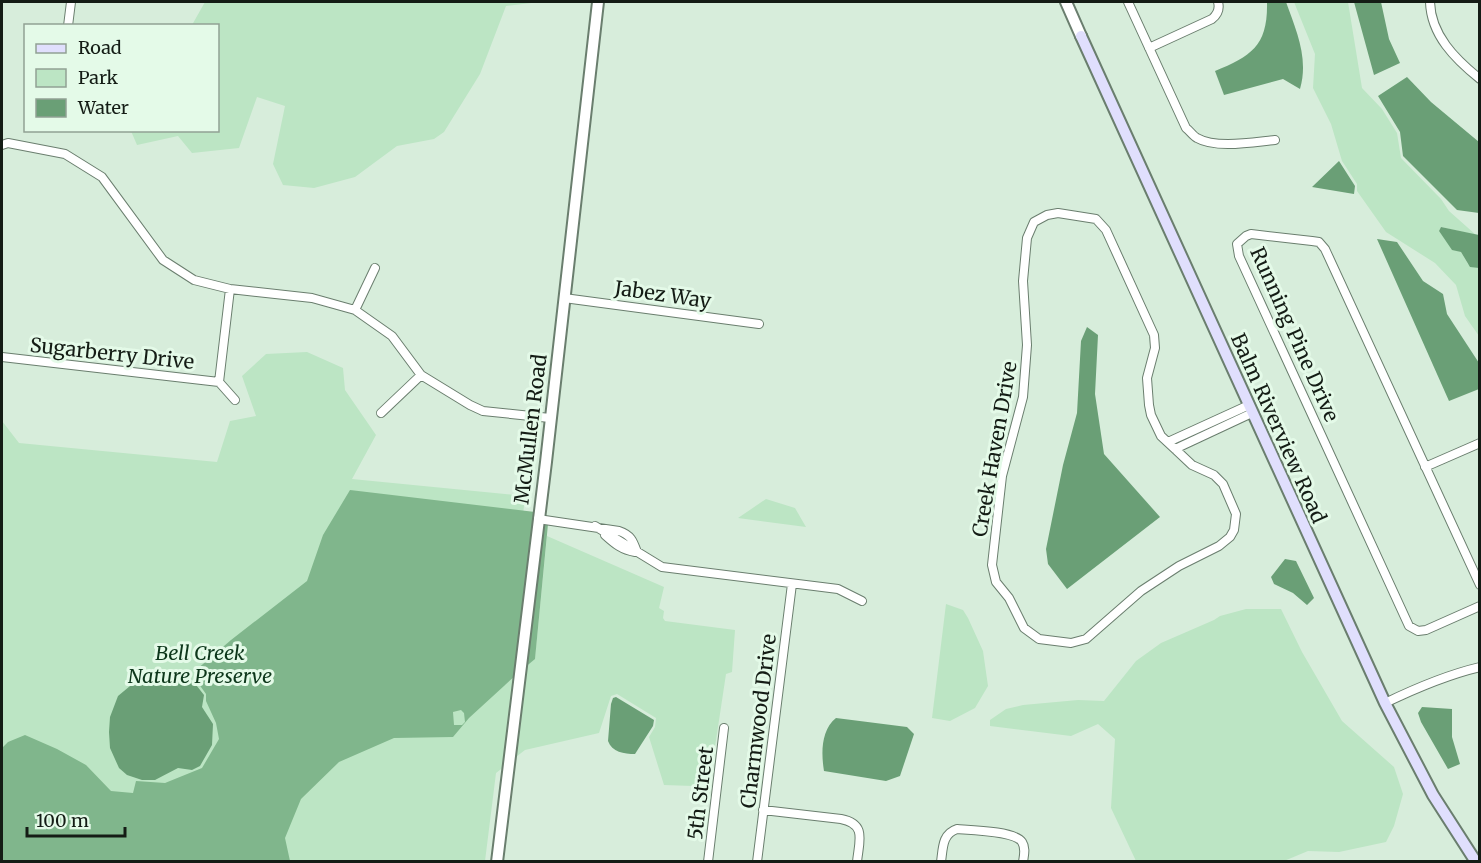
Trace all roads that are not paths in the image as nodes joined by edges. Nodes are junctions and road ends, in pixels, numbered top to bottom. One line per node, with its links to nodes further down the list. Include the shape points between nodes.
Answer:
1 (71, 2): 7 (street)
2 (598, 2): 15 (street, McMullen Road)
3 (1066, 2): 8 (street, Balm Riverview Road)
4 (1128, 2): 9 (street)
5 (1218, 2): 9 (street, via 1218,14 1212,19)
6 (1430, 2): 10 (street, via 1440,37)
7 (68, 24)
8 (1081, 36): 22 (main road, Balm Riverview Road)
9 (1149, 48): 11 (street, via 1186,128 1197,138 1223,143)
10 (1479, 79)
11 (1275, 140)
12 (2, 145): 14 (street, via 8,142 60,153 102,177 163,260 194,280)
13 (375, 268): 16 (street)
14 (230, 289): 16 (street, via 312,298); 20 (street)
15 (564, 298): 17 (street, Jabez Way); 24 (street, McMullen Road)
16 (355, 310): 19 (street, via 392,336)
17 (759, 324)
18 (2, 357): 20 (street, Sugarberry Drive)
19 (421, 375): 23 (street); 24 (street, via 483,411)
20 (219, 382): 21 (street)
21 (235, 400)
22 (1250, 409): 25 (street); 27 (street); 37 (main road, Balm Riverview Road)
23 (381, 413)
24 (550, 418): 29 (street, McMullen Road)
25 (1168, 442): 27 (street, Creek Haven Drive); 27 (street, Creek Haven Drive, via 1156,426 1149,405 1147,378 1155,348 1154,335 1106,230 1087,216 1058,213 1040,218 1027,238 1023,398 1002,476 992,565 996,582 1029,633 1039,639 1071,643 1086,639 1141,591 1230,537 1236,514 1223,484)
26 (1479, 443): 28 (street)
27 (1175, 449)
28 (1425, 467): 33 (street, Running Pine Drive); 35 (street, Running Pine Drive, via 1325,249 1312,241 1251,234 1240,239 1239,256 1409,626 1418,632 1426,630)
29 (538, 519): 30 (street); 40 (street, McMullen Road)
30 (595, 526): 31 (street, via 615,545); 31 (street, via 629,535)
31 (637, 552): 32 (street, via 669,569)
32 (792, 584): 34 (street, via 838,589); 39 (street, Charmwood Drive)
33 (1479, 585)
34 (862, 601)
35 (1479, 606)
36 (1479, 667): 37 (street, via 1422,685)
37 (1385, 703): 46 (main road, Balm Riverview Road, via 1433,795)
38 (724, 728): 41 (street, 5th Street)
39 (763, 810): 42 (street, Charmwood Drive); 43 (street, via 854,822 860,832)
40 (497, 861)
41 (708, 861)
42 (757, 861)
43 (857, 861)
44 (941, 861): 45 (street, via 945,837 957,829 1017,837 1025,849)
45 (1023, 861)
46 (1476, 861)

